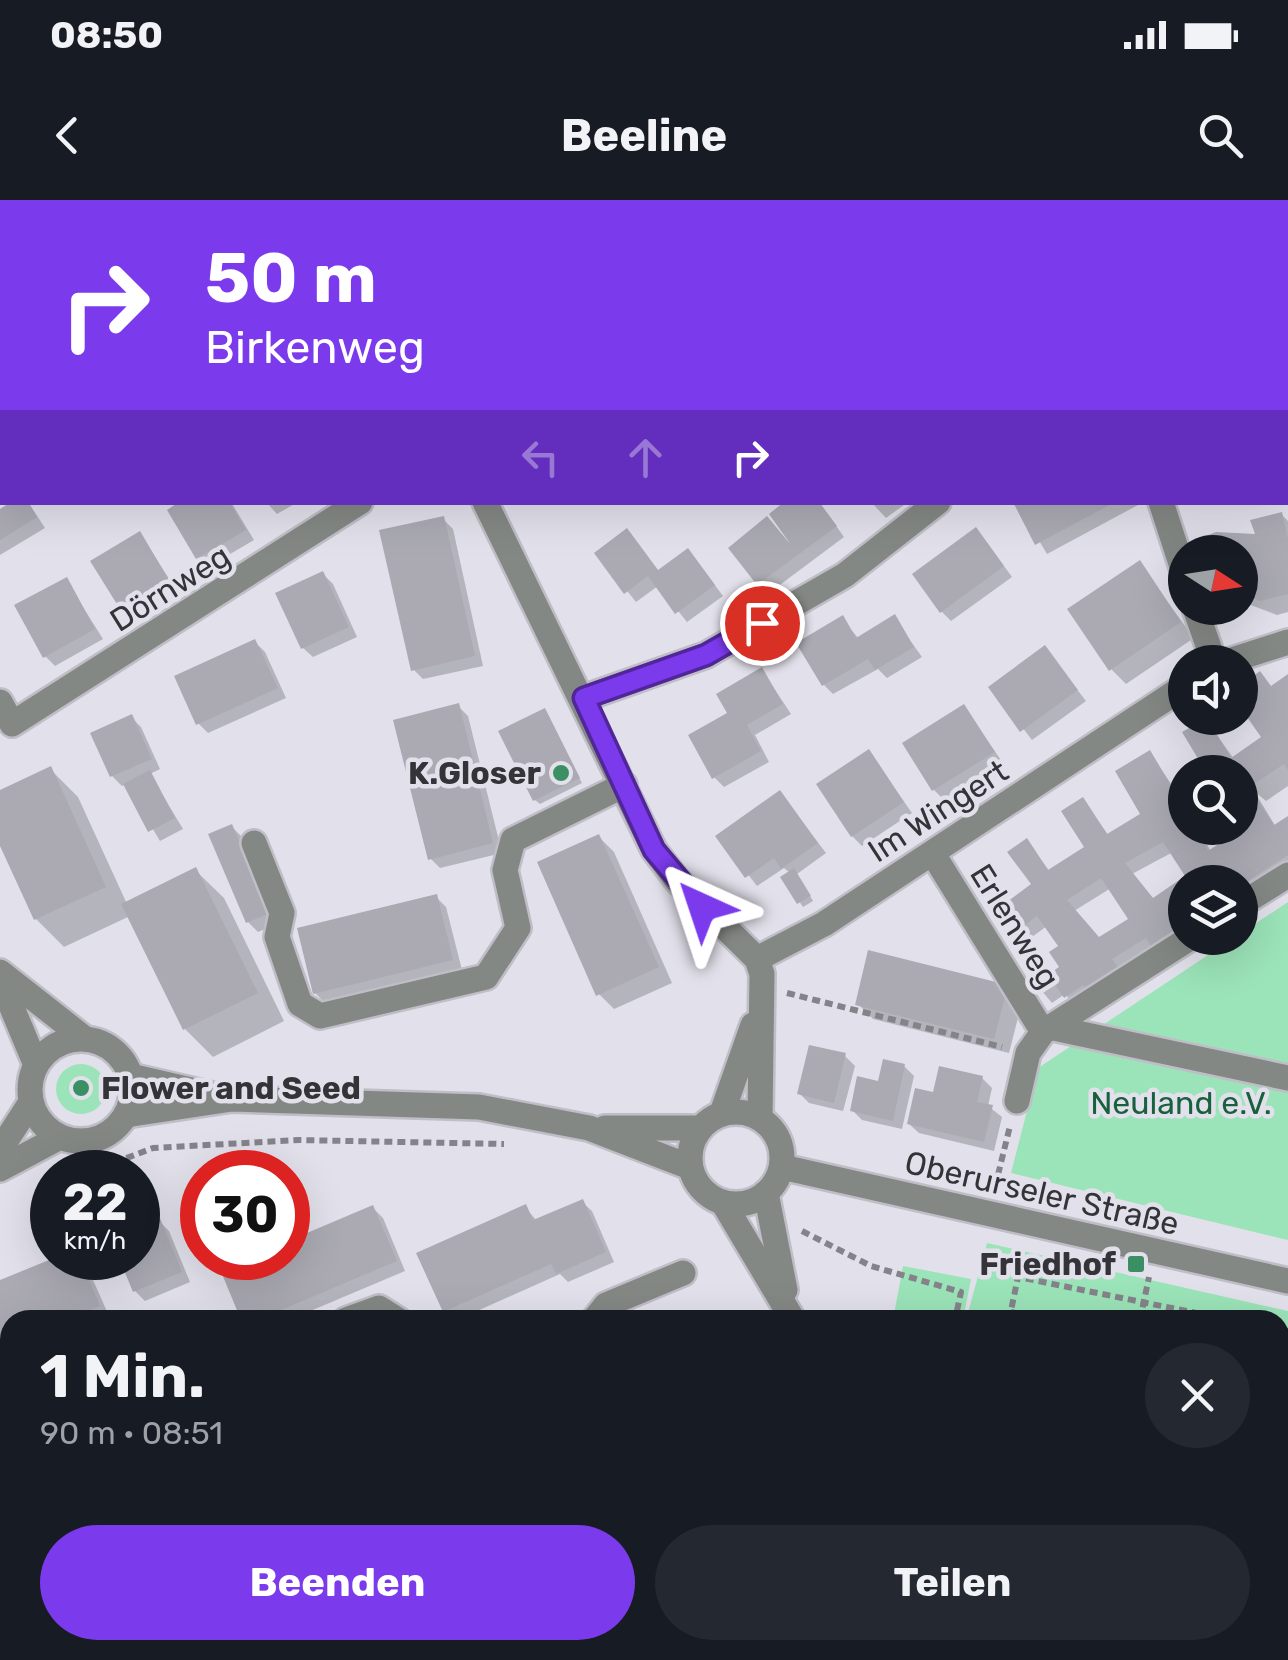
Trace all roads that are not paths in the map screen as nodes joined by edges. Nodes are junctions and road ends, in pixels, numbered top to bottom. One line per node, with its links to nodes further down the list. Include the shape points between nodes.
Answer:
1 (355, 505): 10 (street, Dörnweg)
2 (488, 505): 9 (street)
3 (934, 505): 9 (street, via 845,575 706,655)
4 (1162, 505): 5 (street)
5 (1172, 535)
6 (1288, 642): 7 (street)
7 (1258, 652)
8 (1168, 697): 13 (street, Im Wingert)
9 (584, 698): 11 (street)
10 (6, 713)
11 (624, 786): 12 (street, via 513,840 505,870 518,928 486,977 320,1016 300,1004 276,938 282,914); 17 (street, via 654,850 676,879)
12 (254, 843)
13 (933, 854): 17 (street, Im Wingert); 21 (street, Erlenweg)
14 (1288, 874): 15 (street)
15 (1258, 893)
16 (1168, 953): 21 (street, Erlenweg)
17 (757, 958): 19 (street)
18 (0, 976): 20 (street); 22 (street)
19 (760, 993): 28 (street); 30 (street)
20 (84, 1038): 22 (street, via 56,1044); 23 (street, via 113,1050)
21 (1040, 1038): 24 (street); 26 (street)
22 (36, 1065): 27 (street)
23 (130, 1076): 25 (street); 29 (street)
24 (1288, 1078)
25 (232, 1099): 29 (street); 31 (street, via 480,1107)
26 (1017, 1101)
27 (31, 1102): 33 (street, via 46,1128); 34 (street)
28 (722, 1113): 30 (street); 32 (street)
29 (126, 1115): 33 (street, via 104,1136)
30 (760, 1118): 36 (street, via 778,1139)
31 (589, 1128): 32 (street); 35 (street)
32 (700, 1128): 35 (street)
33 (60, 1137): 37 (street)
34 (0, 1150)
35 (690, 1167): 39 (street, via 698,1185)
36 (782, 1167): 38 (street); 41 (street, Oberurseler Straße)
37 (0, 1169)
38 (766, 1193): 39 (street, via 754,1202); 44 (street)
39 (724, 1204): 43 (street)
40 (683, 1273): 42 (street)
41 (1288, 1281)
42 (602, 1310)
43 (788, 1310)
44 (790, 1310)

